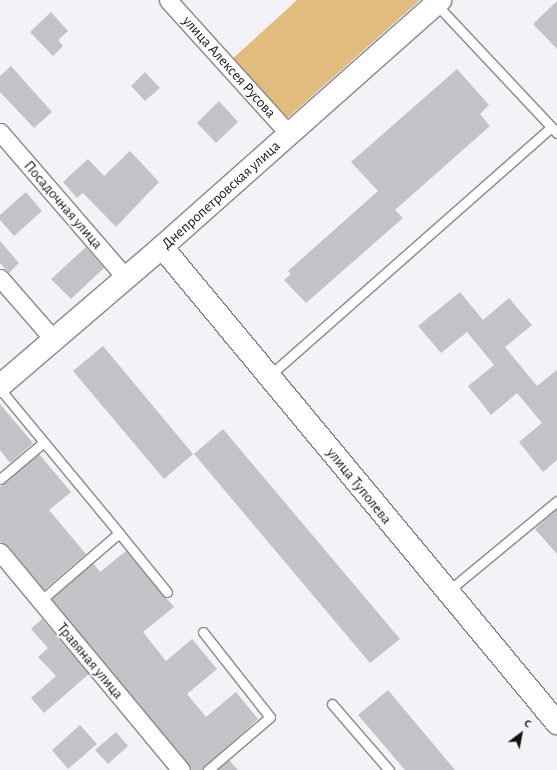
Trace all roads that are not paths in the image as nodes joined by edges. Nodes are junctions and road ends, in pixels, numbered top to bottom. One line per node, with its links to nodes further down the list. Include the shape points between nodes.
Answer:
1 (168, 0): 5 (street, улица Алексея Русова)
2 (438, 2): 3 (lane); 5 (street, Днепропетровская улица)
3 (554, 130): 10 (lane)
4 (0, 132): 8 (street, Посадочная улица)
5 (289, 134): 6 (street, Днепропетровская улица)
6 (162, 247): 8 (street, Днепропетровская улица); 10 (street, улица Туполева)
7 (0, 278): 9 (street)
8 (126, 278): 9 (street, Днепропетровская улица)
9 (54, 340): 11 (street, Днепропетровская улица)
10 (269, 376): 19 (street, улица Туполева)
11 (0, 386)
12 (0, 389): 13 (lane)
13 (44, 442): 14 (lane); 16 (lane)
14 (0, 479)
15 (557, 501): 19 (lane)
16 (119, 533): 18 (lane); 20 (lane)
17 (0, 552): 20 (street, Травяная улица)
18 (167, 592)
19 (446, 592): 23 (street, улица Туполева)
20 (40, 601): 24 (street, Травяная улица)
21 (203, 632): 25 (lane, via 270,717)
22 (332, 704): 26 (lane)
23 (557, 723)
24 (181, 770)
25 (208, 770)
26 (389, 770)

